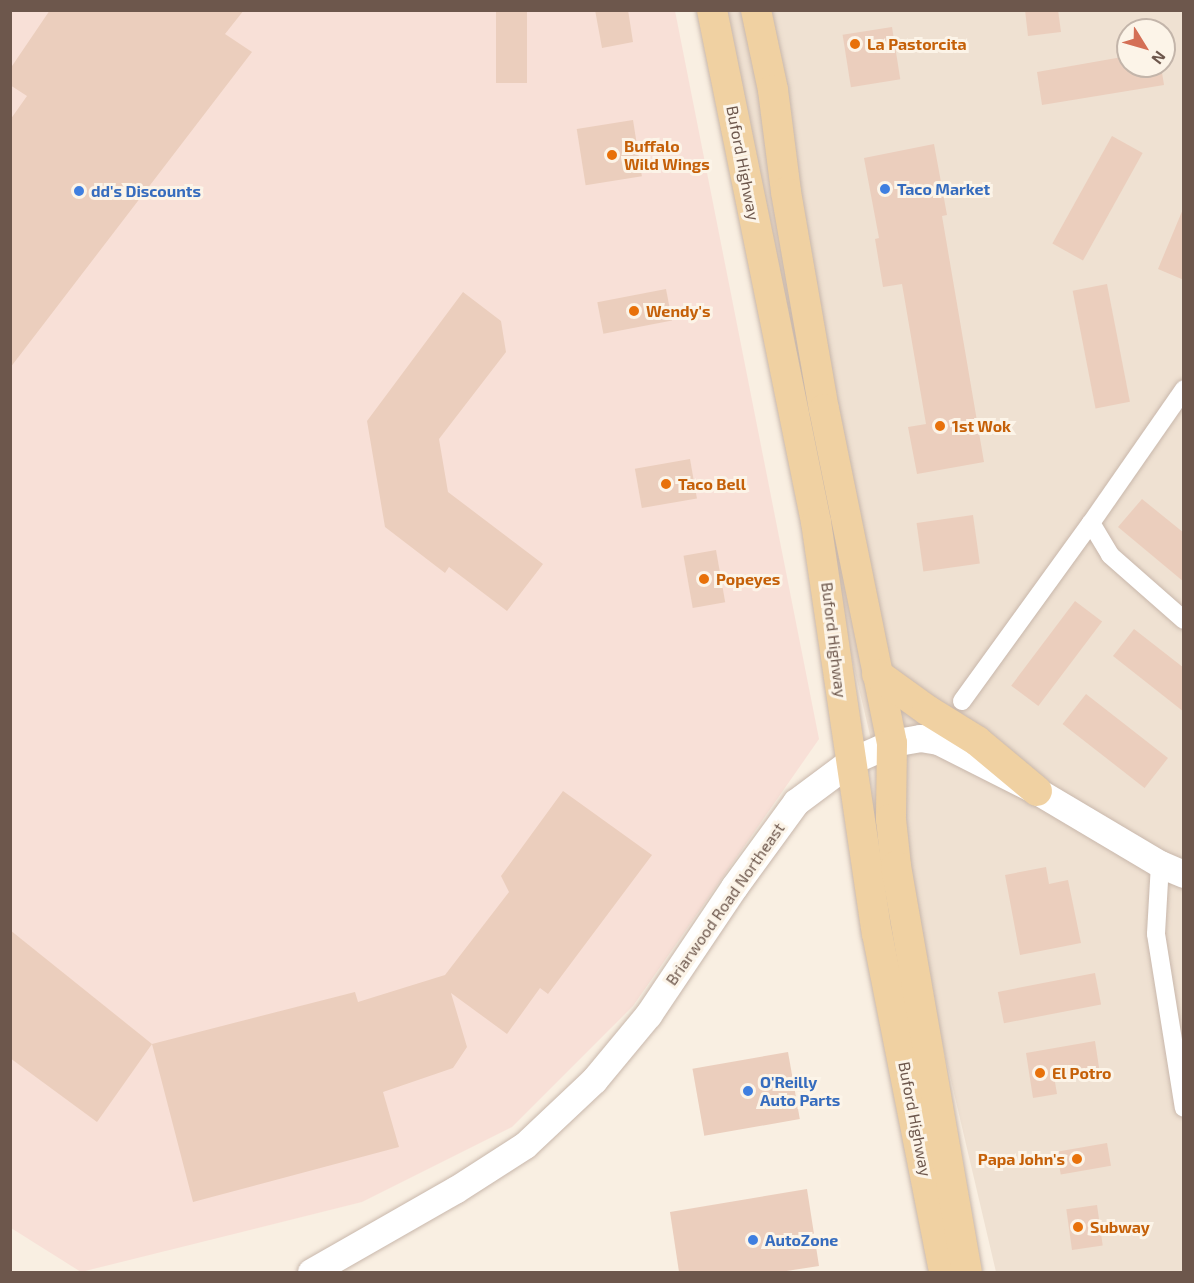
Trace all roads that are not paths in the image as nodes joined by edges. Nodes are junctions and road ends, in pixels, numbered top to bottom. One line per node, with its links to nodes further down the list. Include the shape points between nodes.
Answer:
1 (712, 10): 9 (main road, Buford Highway, via 816,522)
2 (756, 10): 6 (main road, Buford Highway, via 773,90 786,192 824,409)
3 (1184, 389): 4 (street)
4 (1092, 523): 5 (street, via 1110,555); 7 (street)
5 (1184, 620)
6 (877, 674): 8 (main road, Buford Highway); 10 (main road, via 977,741)
7 (962, 701)
8 (892, 743): 9 (street, Briarwood Road Northeast); 10 (street, Briarwood Road Northeast, via 920,738 938,741); 16 (main road, Buford Highway, via 891,819 896,866)
9 (851, 761): 14 (street, Briarwood Road Northeast, via 796,802 648,1015 594,1080 556,1117 505,1158); 15 (main road, Buford Highway, via 878,933)
10 (1037, 791): 11 (street, Briarwood Road Northeast)
11 (1172, 869): 12 (street, via 1156,934)
12 (1177, 1040): 13 (street)
13 (1184, 1108)
14 (311, 1272)
15 (944, 1272)
16 (967, 1272)

